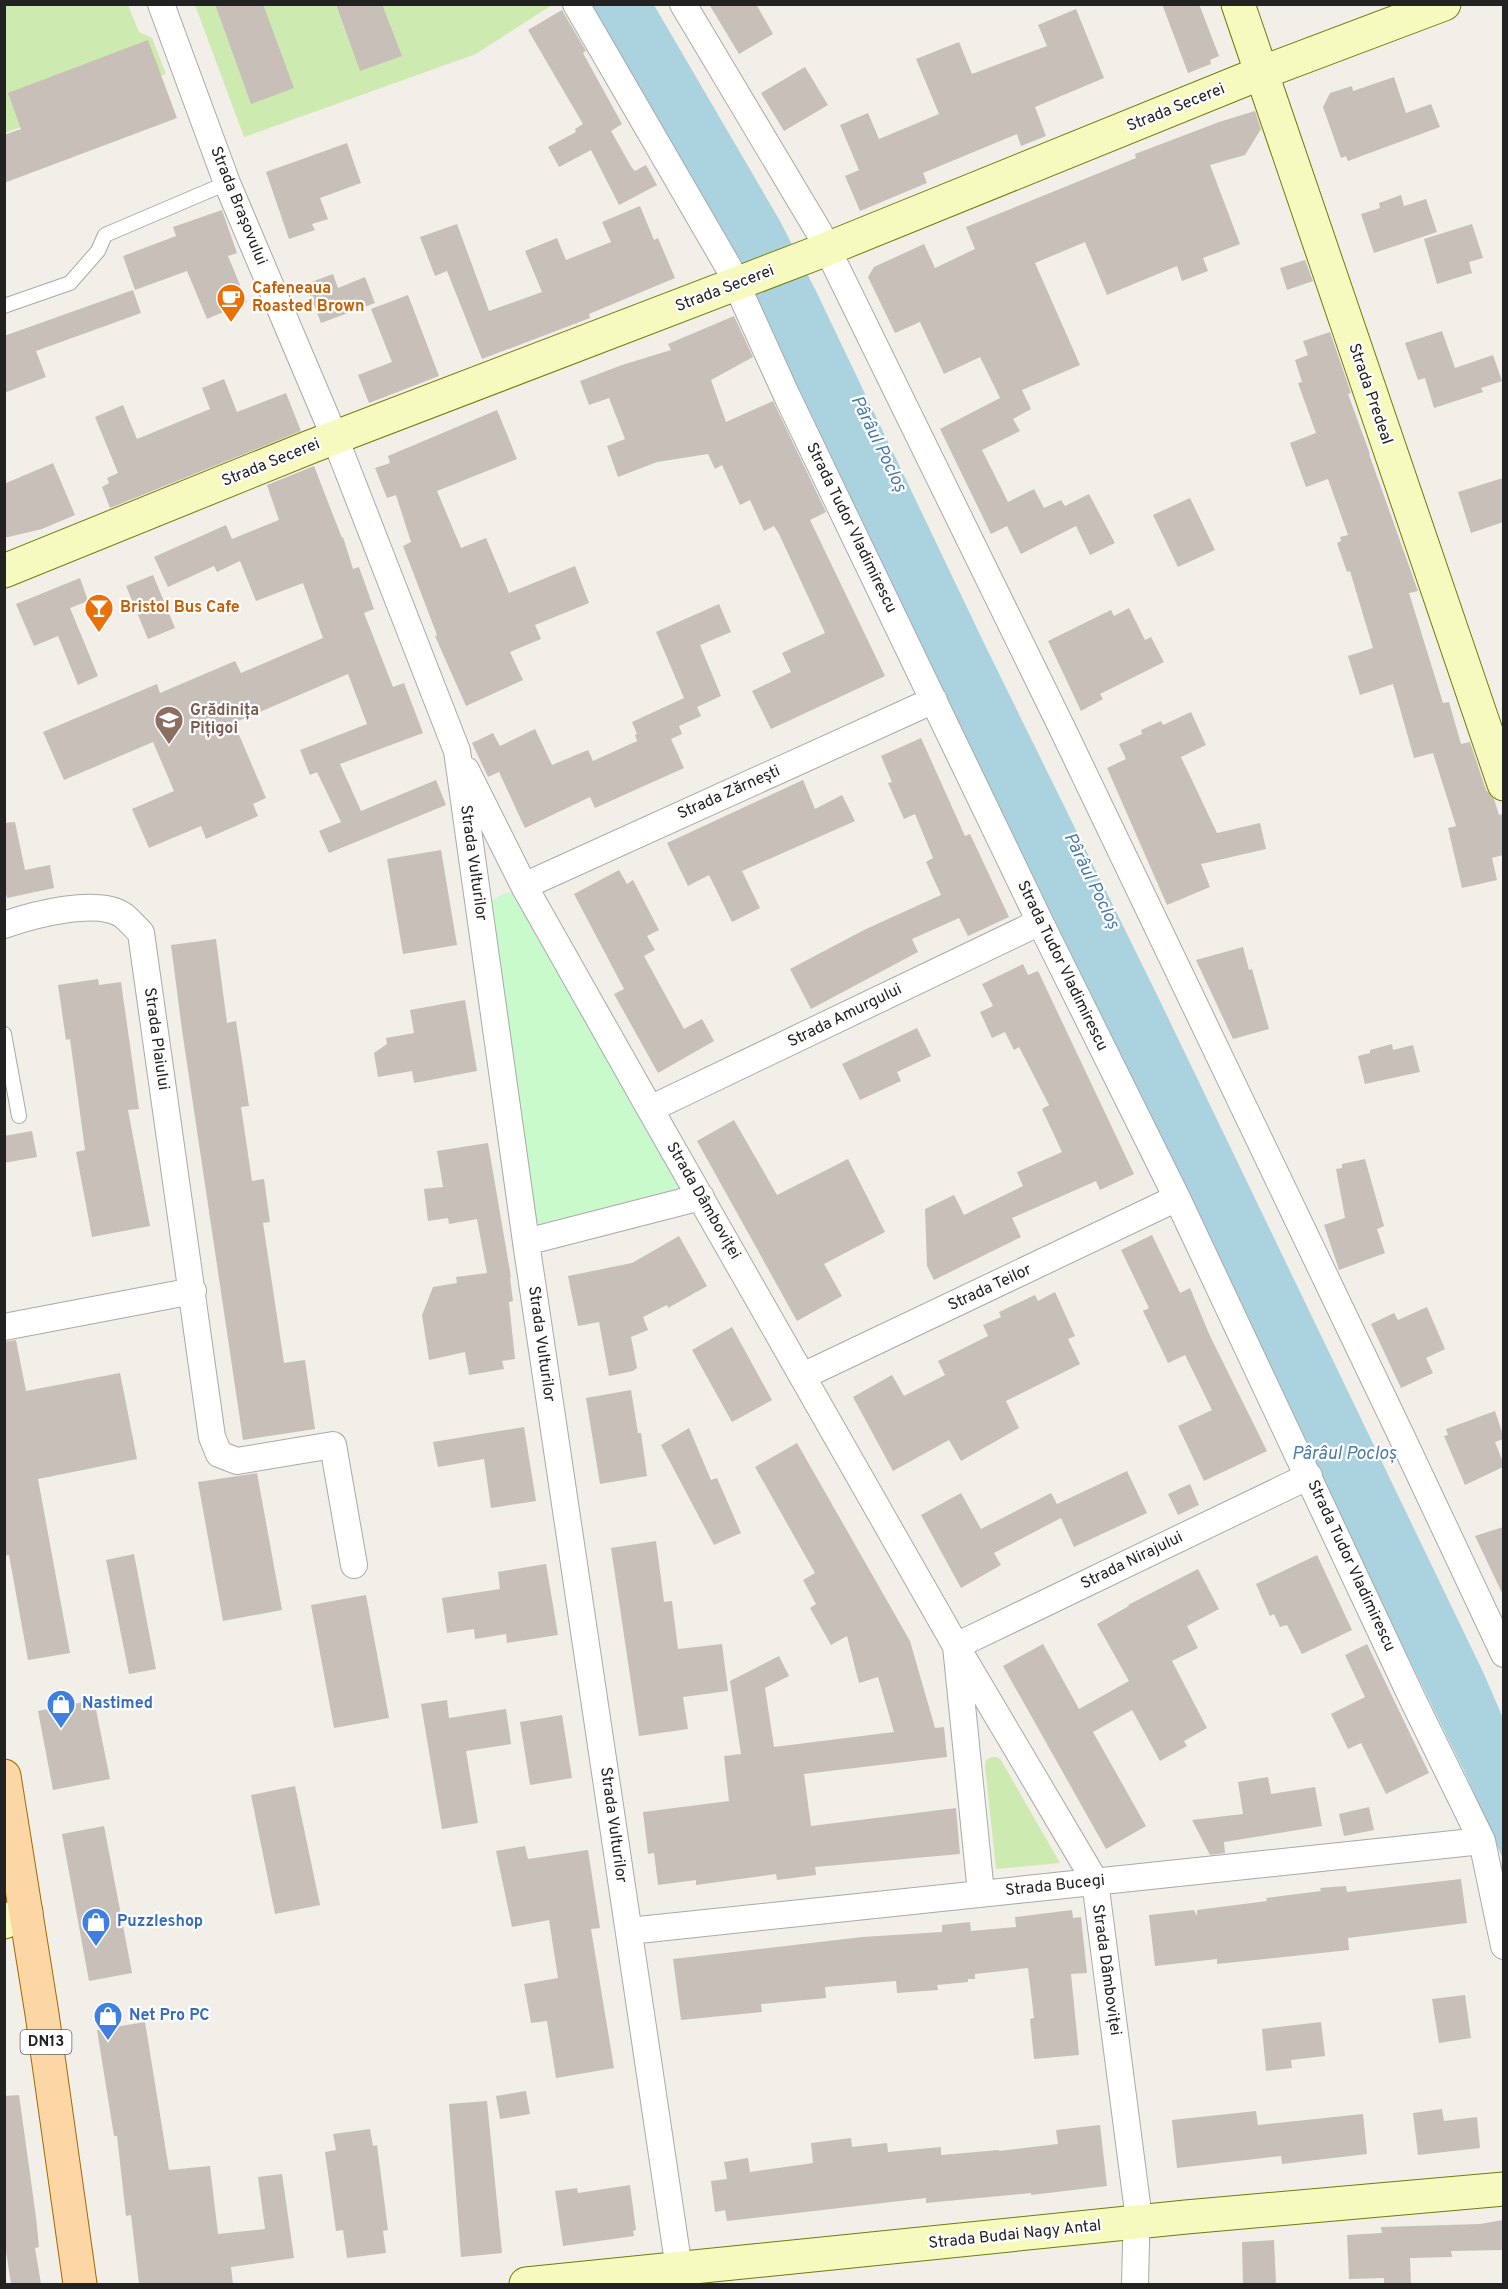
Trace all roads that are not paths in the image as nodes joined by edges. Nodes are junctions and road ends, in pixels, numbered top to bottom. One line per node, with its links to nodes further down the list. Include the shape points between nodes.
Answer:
1 (161, 4): 7 (street, Strada Brașovului)
2 (576, 4): 9 (street, Strada Tudor Vladimirescu)
3 (683, 4): 8 (street)
4 (1238, 4): 6 (street, Strada Predeal)
5 (1444, 4): 6 (street, Strada Secerei)
6 (1261, 73): 8 (street, Strada Secerei); 15 (street, Strada Predeal)
7 (226, 183): 10 (lane, via 105,235 98,251 70,283); 11 (street, Strada Brașovului)
8 (827, 249): 9 (street, Strada Secerei); 31 (street, via 1062,728)
9 (736, 285): 11 (street, Strada Secerei); 13 (street, Strada Tudor Vladimirescu)
10 (4, 306)
11 (335, 438): 12 (street, Strada Secerei); 14 (street, Strada Vulturilor)
12 (4, 570)
13 (934, 700): 16 (street, Strada Zărnești); 17 (street, Strada Tudor Vladimirescu)
14 (457, 751): 16 (street, Strada Dâmboviței); 24 (street, Strada Vulturilor)
15 (1503, 784)
16 (524, 886): 20 (street, Strada Dâmboviței)
17 (1040, 922): 20 (street, Strada Amurgului); 23 (street, Strada Tudor Vladimirescu)
18 (4, 925): 25 (street, Strada Plaiului, via 33,915 93,907 123,915 141,933)
19 (4, 1034): 21 (lane)
20 (650, 1109): 22 (street, Strada Dâmboviței)
21 (19, 1116)
22 (701, 1197): 24 (street); 27 (street, Strada Dâmboviței)
23 (1177, 1198): 27 (street, Strada Teilor); 28 (street, Strada Tudor Vladimirescu)
24 (526, 1242): 37 (street, Strada Vulturilor)
25 (193, 1291): 26 (street); 29 (street, Strada Plaiului, via 213,1437 219,1454 237,1461 333,1445)
26 (4, 1328)
27 (803, 1376): 30 (street, Strada Dâmboviței)
28 (1309, 1476): 30 (street, Strada Nirajului); 33 (street, Strada Tudor Vladimirescu)
29 (354, 1565)
30 (956, 1646): 34 (street, Strada Dâmboviței); 35 (street, Strada Dâmboviței)
31 (1503, 1654)
32 (4, 1776): 36 (main road, DN13)
33 (1482, 1840): 34 (street, Strada Bucegi); 38 (street, Strada Tudor Vladimirescu)
34 (1095, 1881): 35 (street, Strada Bucegi); 40 (street, Strada Dâmboviței)
35 (981, 1893): 37 (street, Strada Bucegi)
36 (15, 1917): 42 (main road, DN13)
37 (629, 1931): 41 (street, Strada Vulturilor)
38 (1503, 1946)
39 (1503, 2189): 40 (street, Strada Budai Nagy Antal)
40 (1138, 2223): 41 (street, Strada Budai Nagy Antal); 44 (street, Strada Dâmboviței)
41 (679, 2269): 43 (street, Strada Budai Nagy Antal)
42 (80, 2284)
43 (526, 2284)
44 (1135, 2284)

